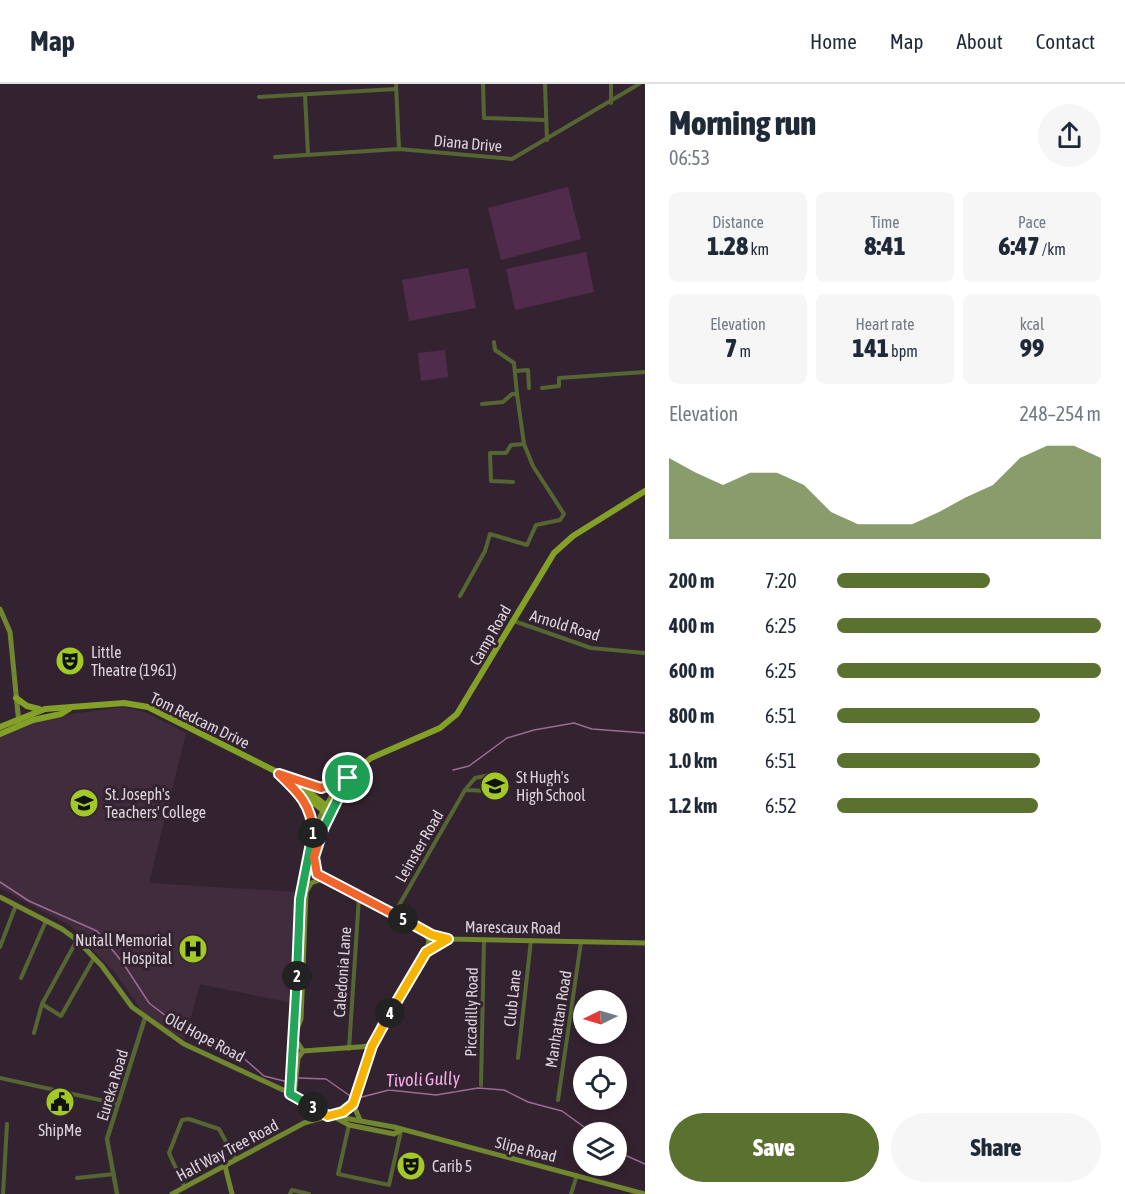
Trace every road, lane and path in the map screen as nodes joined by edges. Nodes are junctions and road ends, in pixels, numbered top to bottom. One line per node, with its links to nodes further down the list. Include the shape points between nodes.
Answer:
1 (483, 84): 9 (street, via 484,118)
2 (545, 84): 9 (street)
3 (611, 84): 8 (street)
4 (639, 84): 8 (street, Diana Drive)
5 (396, 86): 6 (street); 11 (street)
6 (305, 94): 7 (street); 12 (street)
7 (259, 97)
8 (611, 103): 10 (street, Diana Drive)
9 (546, 120): 10 (street)
10 (547, 140): 11 (street, Diana Drive, via 512,159)
11 (399, 149): 12 (street, Diana Drive)
12 (308, 154): 13 (street, Diana Drive)
13 (275, 157)
14 (495, 342): 15 (street, via 495,350 514,363)
15 (515, 371): 17 (street, via 528,370); 19 (street)
16 (645, 372): 18 (street, via 560,378 559,386)
17 (529, 388)
18 (542, 388)
19 (517, 394): 20 (street, via 503,402); 21 (street)
20 (482, 404)
21 (524, 444): 22 (street, via 511,445 506,453 490,453 491,481); 24 (street, via 533,466 564,514 560,520 537,525 528,545 490,534)
22 (513, 482)
23 (645, 491): 26 (main road, Camp Road, via 573,536 554,553)
24 (460, 596)
25 (0, 609): 28 (main road, via 10,632)
26 (514, 621): 27 (street, Arnold Road, via 591,648); 35 (main road, Camp Road, via 475,688 450,721 371,758)
27 (645, 653)
28 (16, 698): 29 (main road, via 27,706); 31 (main road)
29 (45, 709): 30 (main road, Tom Redcam Drive); 31 (main road, Tom Redcam Drive)
30 (70, 709): 31 (main road, Tom Redcam Drive); 34 (main road, Tom Redcam Drive, via 124,703 148,707)
31 (18, 722): 32 (main road, Tom Redcam Drive); 33 (main road, Tom Redcam Drive)
32 (0, 727)
33 (0, 734)
34 (279, 774): 36 (main road, Tom Redcam Drive); 38 (main road, Tom Redcam Drive)
35 (344, 780): 36 (main road, via 321,788); 39 (main road, Camp Road); 40 (main road, Camp Road)
36 (295, 781): 39 (main road, Tom Redcam Drive)
37 (465, 790): 37 (street, via 479,776 490,775 493,779 488,791); 46 (street, Leinster Road)
38 (302, 795): 39 (main road, Tom Redcam Drive); 41 (main road)
39 (324, 809): 40 (main road, Tom Redcam Drive); 41 (main road)
40 (331, 813): 42 (main road, via 314,857 315,870)
41 (314, 831): 62 (main road, via 300,899)
42 (322, 879): 43 (main road, Marescaux Road); 62 (main road, via 311,883 306,892 301,1019)
43 (359, 896): 46 (main road, Marescaux Road); 64 (street, Caledonia Lane)
44 (0, 897): 45 (main road, Old Hope Road)
45 (16, 905): 47 (main road, Old Hope Road); 55 (street)
46 (394, 914): 48 (main road, Marescaux Road)
47 (46, 921): 50 (main road, Old Hope Road); 58 (street)
48 (422, 930): 49 (main road, Marescaux Road); 56 (main road, via 429,940)
49 (448, 939): 51 (main road, Marescaux Road); 56 (main road)
50 (77, 940): 57 (main road, Old Hope Road); 59 (street)
51 (484, 940): 52 (main road, Marescaux Road); 69 (street, Piccadilly Road)
52 (531, 940): 53 (main road, Marescaux Road); 66 (street, Club Lane)
53 (581, 942): 54 (main road, Marescaux Road); 72 (street, Manhattan Road)
54 (645, 943)
55 (0, 947)
56 (426, 952): 63 (main road)
57 (95, 957): 59 (street, via 61,1016); 60 (main road, Old Hope Road, via 132,1007)
58 (21, 978)
59 (42, 1004): 61 (street)
60 (145, 1018): 70 (main road, Old Hope Road, via 184,1044); 73 (street, Eureka Road)
61 (34, 1033)
62 (293, 1036): 65 (main road); 68 (main road)
63 (372, 1046): 64 (main road); 71 (main road)
64 (349, 1049): 65 (main road)
65 (303, 1051): 68 (main road, via 298,1056)
66 (518, 1058)
67 (0, 1078): 73 (street)
68 (294, 1080): 70 (main road)
69 (481, 1084)
70 (292, 1094): 74 (main road, Old Hope Road)
71 (355, 1100): 74 (main road, Half Way Tree Road, via 343,1112); 75 (main road)
72 (558, 1100)
73 (118, 1104): 81 (street, Eureka Road, via 107,1139)
74 (328, 1116): 75 (main road, Slipe Road); 77 (main road, Slipe Road); 79 (main road, Half Way Tree Road, via 304,1123)
75 (360, 1120): 78 (main road, Slipe Road)
76 (7, 1124): 87 (street)
77 (349, 1125): 78 (main road, Slipe Road, via 394,1134); 78 (street, via 338,1174 388,1185)
78 (401, 1130): 82 (main road, Slipe Road)
79 (236, 1160): 80 (main road, Half Way Tree Road); 86 (street, via 219,1129 182,1120 169,1153)
80 (225, 1166): 86 (main road, Half Way Tree Road); 90 (main road)
81 (114, 1174): 85 (street); 88 (street, Eureka Road)
82 (573, 1174)
83 (577, 1176): 93 (street)
84 (581, 1176): 94 (main road, Slipe Road)
85 (77, 1178)
86 (185, 1188): 89 (main road, Half Way Tree Road)
87 (3, 1194)
88 (117, 1194)
89 (171, 1194)
90 (232, 1194)
91 (290, 1194): 92 (street, via 292,1190)
92 (309, 1194)
93 (571, 1194)
94 (645, 1194)

